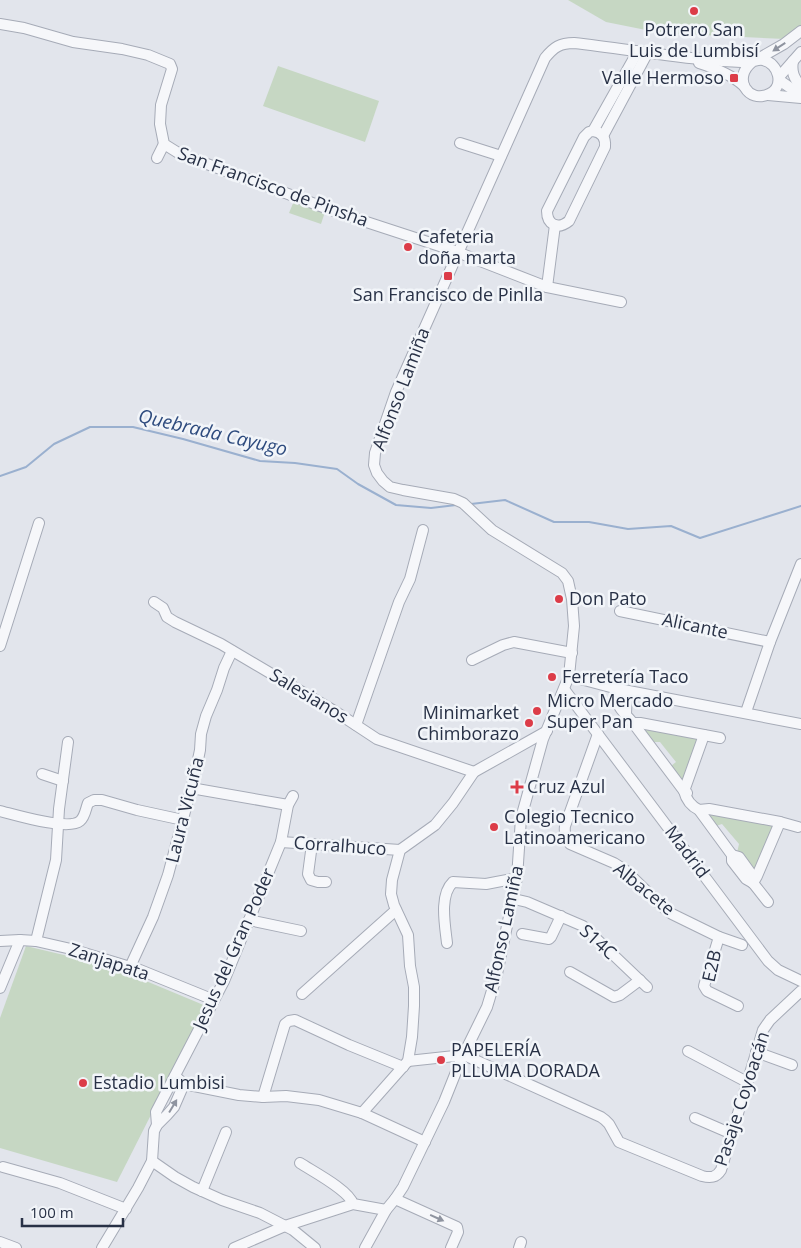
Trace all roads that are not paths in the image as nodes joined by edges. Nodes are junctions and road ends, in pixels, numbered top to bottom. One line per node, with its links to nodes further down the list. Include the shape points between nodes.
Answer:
1 (0, 24): 16 (street, San Francisco de Pinsha, via 148,55 170,64 172,69 161,105)
2 (801, 31): 6 (street, one-way to 6)
3 (643, 51): 5 (street, Alfonso Lamiña); 13 (street); 14 (street); 17 (street, Alfonso Lamiña, via 574,43 565,43 551,50)
4 (801, 52): 7 (street)
5 (664, 54): 6 (street, Alfonso Lamiña, via 708,60); 9 (street, Alfonso Lamiña, via 712,67)
6 (754, 61): 8 (street, via 771,63); 9 (street, via 743,72)
7 (793, 61): 8 (street); 10 (street, via 792,70)
8 (779, 78): 11 (street, via 775,89); 12 (street)
9 (744, 86): 11 (street, via 754,95)
10 (801, 86)
11 (768, 94): 12 (street)
12 (801, 96)
13 (593, 132): 14 (street); 19 (street, via 584,137 547,211 549,221)
14 (603, 136): 19 (street, via 605,147 569,221)
15 (460, 143): 17 (street)
16 (164, 144): 18 (street); 20 (street, San Francisco de Pinsha, via 180,154)
17 (501, 156): 20 (street, Alfonso Lamiña)
18 (157, 158)
19 (555, 225): 21 (street)
20 (458, 253): 21 (street, San Francisco de Pinsha); 31 (street, Alfonso Lamiña, via 396,392 374,453 374,465 383,482 390,486 454,499 466,505 492,530 562,573 568,581 572,599)
21 (547, 287): 22 (street, San Francisco de Pinsha)
22 (621, 302)
23 (39, 523): 29 (street)
24 (423, 530): 39 (street, via 410,580 399,602)
25 (801, 564): 28 (street)
26 (154, 602): 30 (street, Salesianos, via 175,622)
27 (620, 611): 28 (street, Alicante)
28 (770, 642): 36 (street)
29 (0, 646)
30 (232, 651): 39 (street, Salesianos); 48 (street, Laura Vicuña, via 206,716)
31 (572, 653): 32 (street, via 514,642); 33 (street, Alfonso Lamiña)
32 (472, 660)
33 (569, 676): 34 (street, Alfonso Lamiña); 35 (street)
34 (564, 689): 40 (street, Alfonso Lamiña); 41 (street, Madrid)
35 (623, 690): 36 (street); 37 (street, via 618,704)
36 (746, 712): 38 (street)
37 (633, 723): 42 (street); 49 (street)
38 (801, 724)
39 (356, 725): 45 (street, Salesianos, via 377,739)
40 (547, 730): 45 (street); 59 (street, Alfonso Lamiña, via 521,818)
41 (598, 734): 69 (street, Albacete, via 565,826 566,838 570,844 625,870 672,914); 77 (street, Madrid, via 768,961 778,970)
42 (704, 735): 43 (street); 49 (street)
43 (720, 738)
44 (68, 742): 47 (street)
45 (474, 772): 58 (street, via 435,825)
46 (42, 774): 47 (street)
47 (63, 781): 54 (street)
48 (191, 788): 52 (street, Laura Vicuña); 56 (street, Jesus del Gran Poder, via 290,800)
49 (684, 790): 50 (street, via 699,805)
50 (699, 810): 53 (street); 61 (street, via 732,855 739,857 752,875)
51 (0, 811): 54 (street)
52 (183, 820): 54 (street, via 94,800 88,803 78,823); 75 (street, Laura Vicuña, via 153,917)
53 (780, 822): 55 (street); 61 (street)
54 (58, 825): 72 (street, via 56,860)
55 (798, 827)
56 (280, 842): 57 (street, Corralhuco); 66 (street, Jesus del Gran Poder)
57 (312, 844): 58 (street, Corralhuco); 60 (street, via 308,874 311,880)
58 (400, 850): 64 (street, via 391,894)
59 (518, 878): 62 (street, Alfonso Lamiña); 73 (street, via 486,884 453,882 444,904)
60 (326, 882)
61 (753, 883): 63 (street)
62 (514, 899): 65 (street, S14C); 85 (street, Alfonso Lamiña, via 488,1007)
63 (768, 902)
64 (396, 910): 80 (street); 86 (street, via 408,935 414,987 412,1037)
65 (561, 916): 68 (street, via 549,939); 76 (street, S14C, via 583,926 643,984 614,998)
66 (249, 920): 67 (street); 81 (street, Jesus del Gran Poder)
67 (301, 931)
68 (522, 934)
69 (719, 937): 74 (street, Albacete); 82 (street, E2B, via 704,988)
70 (20, 940): 71 (street, Zanjapata); 72 (street, Zanjapata); 78 (street)
71 (0, 941)
72 (36, 941): 75 (street, Zanjapata)
73 (447, 943)
74 (742, 945)
75 (130, 967): 81 (street, Zanjapata)
76 (570, 972)
77 (801, 981)
78 (0, 988)
79 (801, 991): 84 (street, Pasaje Coyoacán, via 766,1025)
80 (302, 994)
81 (214, 1000): 88 (street, Jesus del Gran Poder)
82 (738, 1006)
83 (688, 1051): 89 (street)
84 (756, 1052): 87 (street); 89 (street, Pasaje Coyoacán)
85 (464, 1055): 86 (street); 96 (street, Pasaje Coyoacán, via 601,1117 619,1142 702,1176 713,1177 719,1173); 97 (street, Alfonso Lamiña)
86 (405, 1064): 91 (street, via 349,1045 295,1020 289,1021 285,1024); 92 (street)
87 (792, 1065)
88 (174, 1076): 90 (street); 94 (street, Jesus del Gran Poder, via 156,1112)
89 (747, 1082): 96 (street, Pasaje Coyoacán)
90 (184, 1084): 91 (street); 94 (street, one-way to 90, via 174,1107)
91 (263, 1097): 92 (street, via 318,1100)
92 (362, 1114): 97 (street)
93 (694, 1118): 96 (street)
94 (157, 1125): 98 (street, Jesus del Gran Poder)
95 (226, 1132): 101 (street)
96 (732, 1134)
97 (425, 1142): 102 (street, Alfonso Lamiña)
98 (152, 1161): 101 (street); 104 (street, Jesus del Gran Poder)
99 (300, 1163): 103 (street, via 341,1190)
100 (3, 1167): 104 (street, via 60,1183)
101 (202, 1191): 106 (street)
102 (396, 1199): 105 (street, Alfonso Lamiña); 113 (street, one-way to 113, via 457,1227)
103 (353, 1204): 105 (street); 106 (street)
104 (126, 1208): 109 (street, Jesus del Gran Poder)
105 (386, 1210): 112 (street, Alfonso Lamiña)
106 (286, 1226): 110 (street); 111 (street)
107 (0, 1242): 108 (street)
108 (16, 1248)
109 (102, 1248)
110 (234, 1248)
111 (315, 1248)
112 (365, 1248)
113 (451, 1248)

